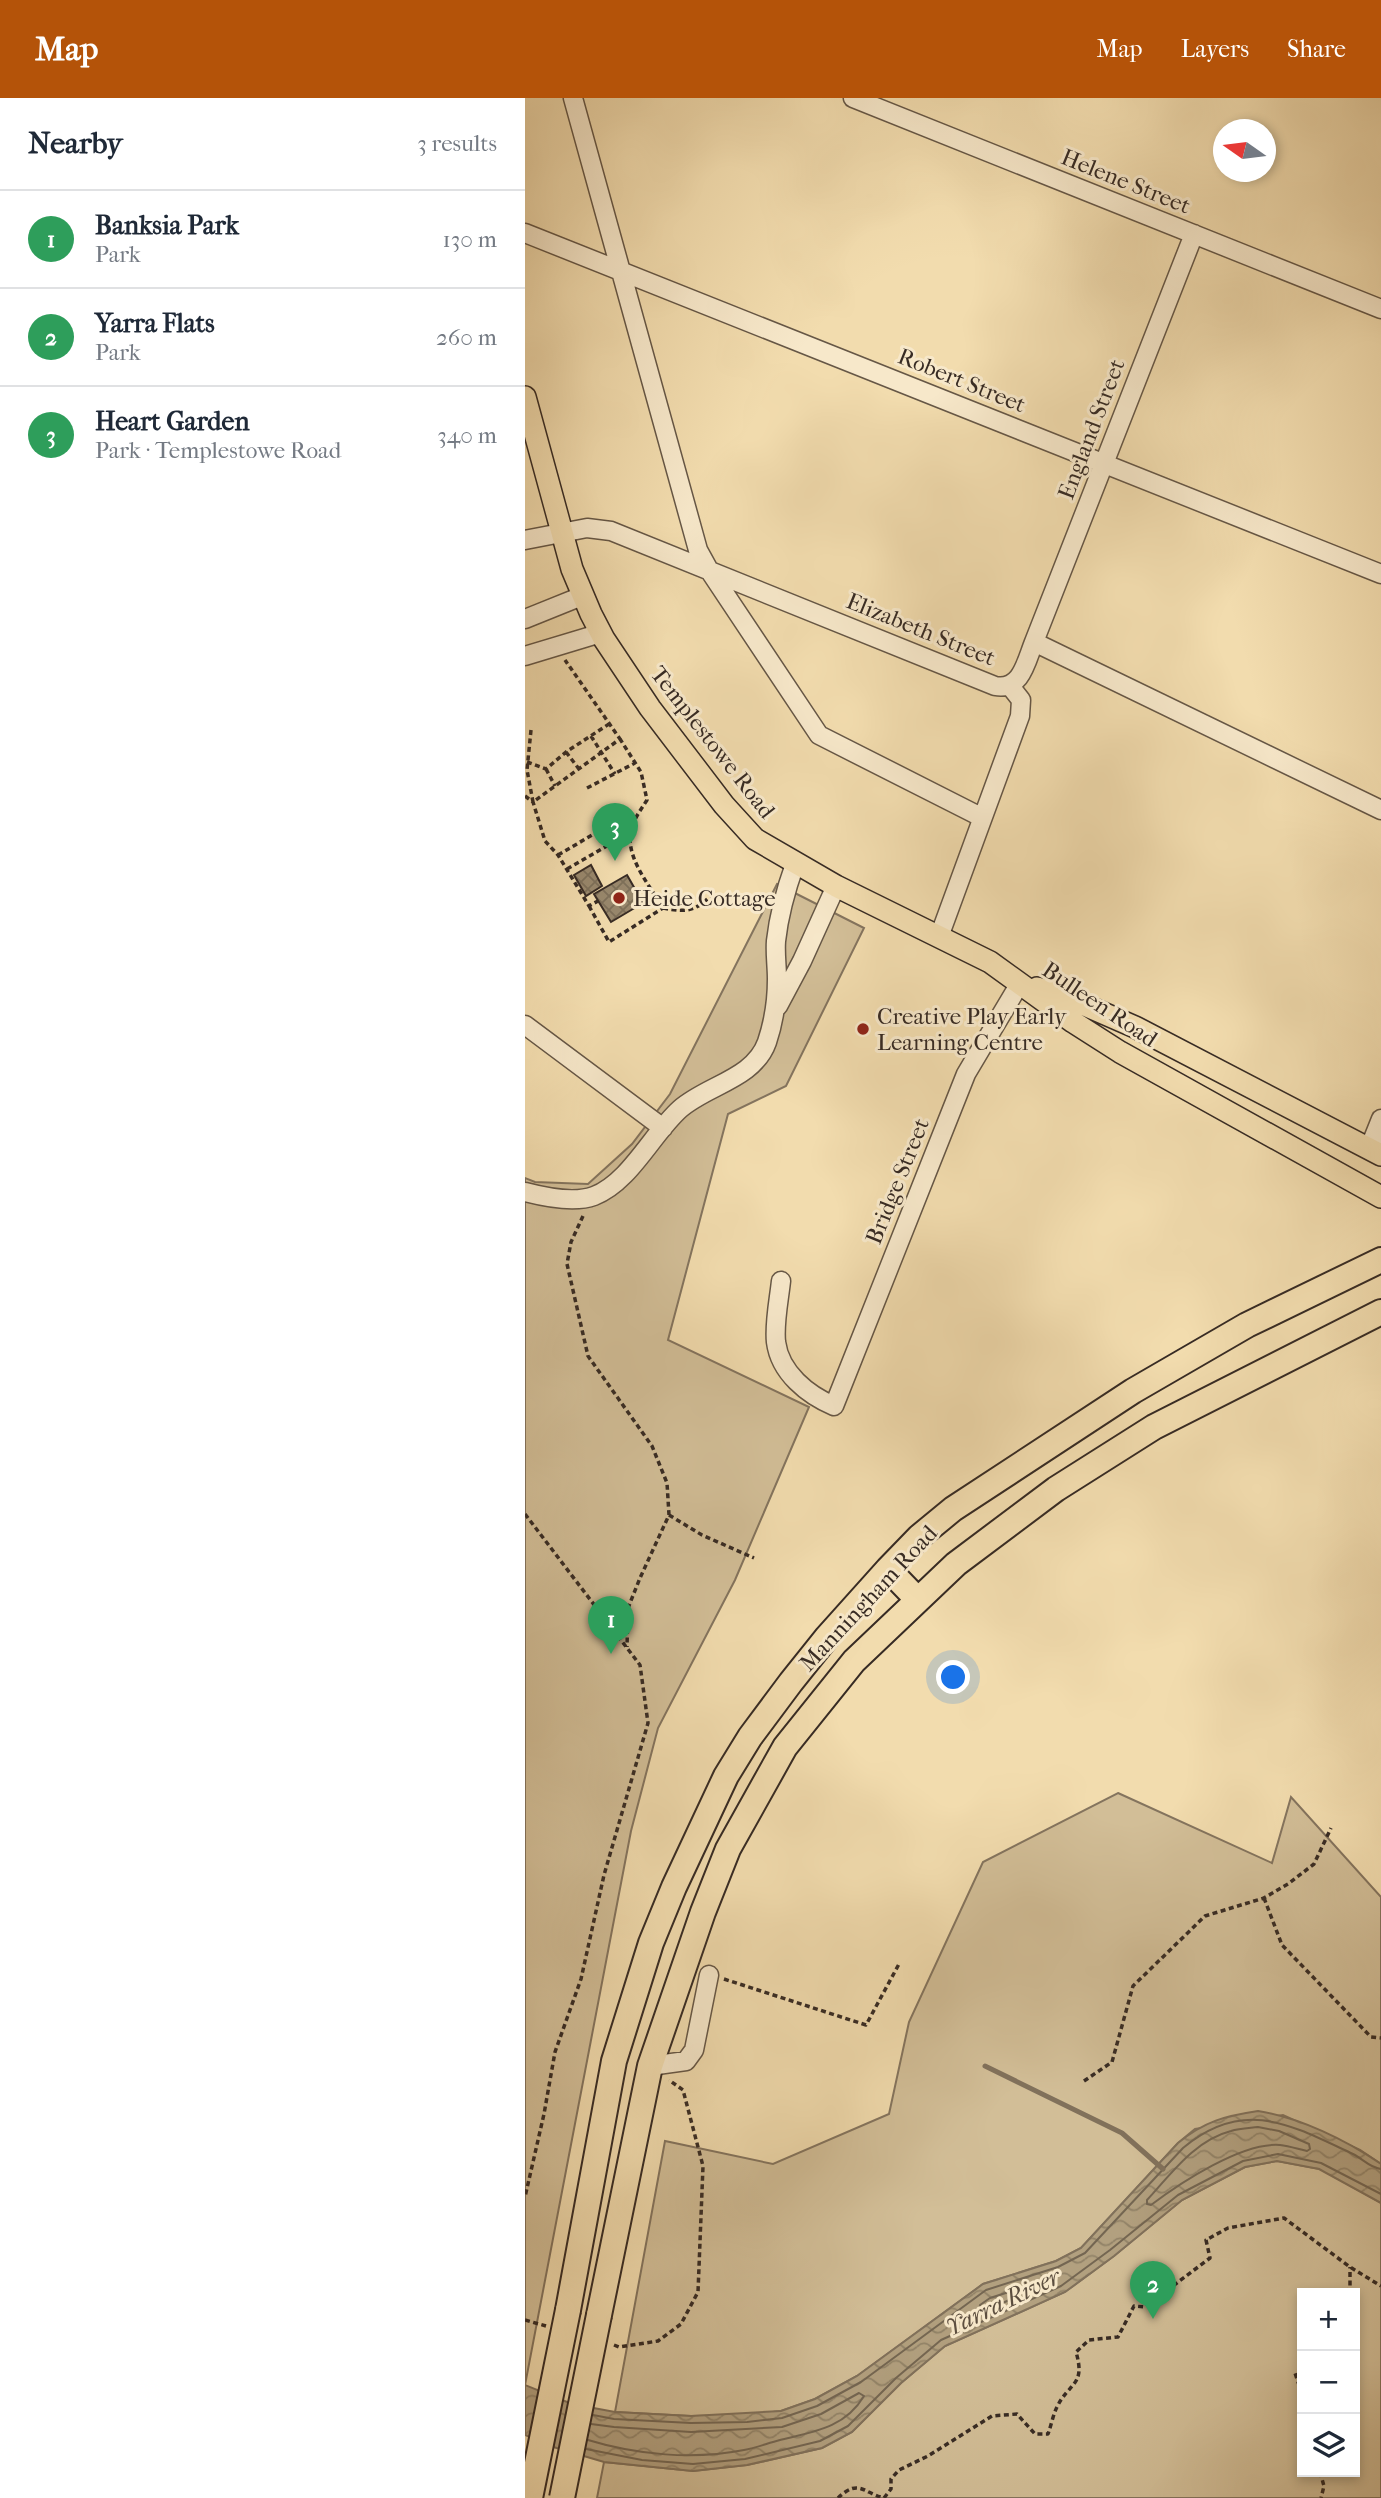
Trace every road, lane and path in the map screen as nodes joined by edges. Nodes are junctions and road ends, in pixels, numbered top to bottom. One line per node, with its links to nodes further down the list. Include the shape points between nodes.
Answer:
1 (573, 98): 5 (street)
2 (853, 98): 4 (street, Helene Street)
3 (525, 233): 5 (street, Robert Street)
4 (1194, 234): 6 (street, Helene Street); 8 (street, England Street)
5 (622, 270): 8 (street, Robert Street); 11 (street, via 698,550)
6 (1381, 309)
7 (525, 397): 9 (main road, Templestowe Road)
8 (1104, 464): 12 (street, Robert Street); 16 (street, England Street)
9 (562, 531): 10 (street, Elizabeth Street); 11 (street, Elizabeth Street, via 611,531); 13 (main road, Templestowe Road)
10 (525, 540)
11 (709, 570): 19 (street, Elizabeth Street, via 995,686); 36 (street, via 819,735)
12 (1381, 575)
13 (582, 596): 14 (street); 15 (main road, Templestowe Road)
14 (525, 619)
15 (601, 633): 17 (street); 40 (main road, Templestowe Road, via 650,708 724,805 755,839)
16 (1034, 642): 19 (street, Elizabeth Street, via 1020,676); 35 (street)
17 (556, 646): 18 (street); 20 (path)
18 (525, 656)
19 (1010, 686): 36 (street, via 1021,700 1020,716)
20 (610, 724): 22 (path); 23 (path)
21 (531, 730): 26 (path)
22 (591, 736): 24 (path); 25 (path)
23 (620, 739): 25 (path); 27 (path)
24 (566, 752): 28 (path); 29 (path)
25 (602, 753): 29 (path); 30 (path)
26 (527, 762): 28 (path); 34 (path)
27 (635, 763): 30 (path); 38 (path, via 647,800)
28 (545, 769): 31 (path)
29 (579, 769): 31 (path)
30 (615, 774): 32 (path)
31 (555, 787): 34 (path)
32 (587, 788)
33 (525, 796): 34 (path)
34 (533, 802): 39 (path, via 545,841)
35 (1381, 810)
36 (981, 817): 47 (street)
37 (611, 824): 39 (path)
38 (631, 832): 41 (path); 46 (path, via 633,858)
39 (558, 855): 41 (path)
40 (795, 864): 42 (main road, Templestowe Road); 49 (street, via 778,922)
41 (567, 869): 45 (path)
42 (836, 886): 47 (main road, Templestowe Road); 49 (street)
43 (714, 893): 46 (path, via 684,912)
44 (598, 901): 45 (path)
45 (589, 906): 46 (path, via 609,942)
46 (663, 908)
47 (939, 937): 48 (main road, Templestowe Road)
48 (1020, 983): 53 (main road, Bulleen Road, via 1135,1027); 56 (main road, Bulleen Road, via 1120,1052); 58 (street, Bridge Street, via 966,1074 834,1406 805,1390 782,1362 776,1342)
49 (775, 1012): 52 (street, via 766,1044 751,1066 699,1094)
50 (525, 1025): 52 (street)
51 (1381, 1119): 53 (street)
52 (663, 1128): 55 (street, via 613,1184)
53 (1375, 1152)
54 (525, 1192): 55 (street, via 549,1198)
55 (592, 1196): 61 (path, via 571,1242 567,1264 588,1356 652,1446 667,1483)
56 (1381, 1197)
57 (1381, 1261): 63 (highway, Manningham Road, via 1247,1325 1133,1391 953,1509)
58 (781, 1281)
59 (1381, 1312): 64 (highway, Manningham Road, via 1143,1434 1056,1489)
60 (525, 1514): 65 (path)
61 (669, 1515): 62 (path); 65 (path, via 628,1608)
62 (754, 1558)
63 (888, 1569): 64 (highway); 77 (highway, Manningham Road, via 790,1682 750,1737 726,1776 674,1887 614,2060)
64 (918, 1600): 71 (highway, Manningham Road, via 854,1661 785,1747 756,1795 703,1912)
65 (627, 1649): 73 (path, via 640,1665 648,1723 604,1875 581,1979 555,2053)
66 (1331, 1828): 67 (path, via 1314,1864)
67 (1264, 1898): 70 (path, via 1282,1945 1371,2037); 72 (path, via 1205,1916 1133,1986 1112,2062)
68 (899, 1964): 69 (path, via 866,2025)
69 (709, 1975): 71 (street, via 694,2050 686,2061)
70 (1381, 2038)
71 (650, 2066): 79 (path, via 683,2090 703,2166 698,2292 681,2324 658,2341 619,2347); 82 (highway, Manningham Road, bridge)
72 (1084, 2081)
73 (525, 2197)
74 (1350, 2267): 75 (path); 76 (path); 83 (path, via 1284,2218 1229,2228 1206,2240 1210,2258 1145,2307 1134,2306 1118,2337 1089,2340 1076,2352 1080,2375 1057,2406 1048,2434 1035,2434 1017,2414 992,2416 899,2470 884,2498 854,2487)
75 (1381, 2286)
76 (1349, 2288)
77 (560, 2319): 78 (path); 81 (highway, Manningham Road, bridge)
78 (525, 2320)
79 (606, 2343)
80 (1321, 2477): 84 (path)
81 (530, 2498)
82 (562, 2498)
83 (838, 2498)
84 (1321, 2498)

